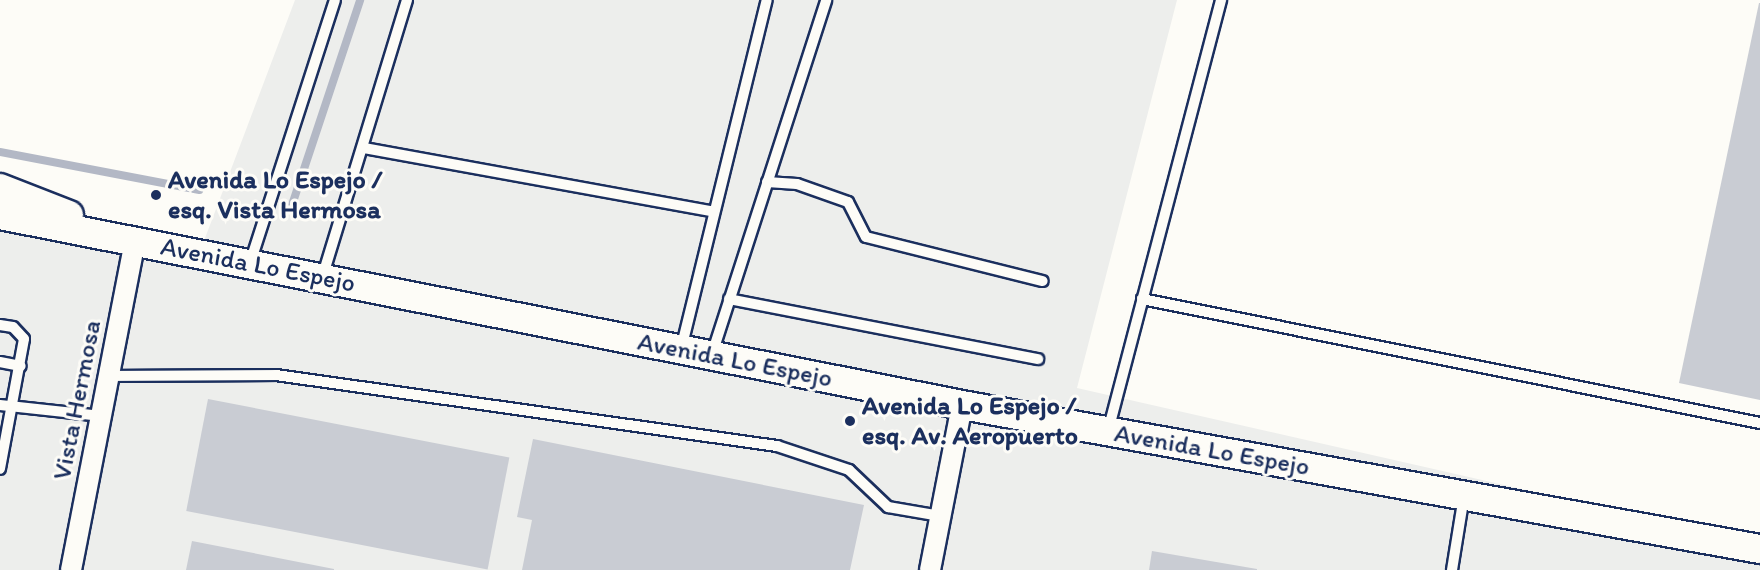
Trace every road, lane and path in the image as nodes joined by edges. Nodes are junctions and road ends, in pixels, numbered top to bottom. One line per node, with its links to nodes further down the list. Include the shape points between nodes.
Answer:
1 (335, 0): 12 (lane)
2 (407, 0): 6 (lane)
3 (767, 0): 9 (lane)
4 (826, 0): 7 (lane)
5 (1221, 0): 16 (lane)
6 (364, 148): 9 (lane); 13 (lane)
7 (767, 182): 14 (lane, via 797,184 848,202 866,237); 15 (lane)
8 (0, 188): 11 (main road, Avenida Lo Espejo)
9 (712, 211): 18 (lane)
10 (0, 215): 11 (main road, Avenida Lo Espejo)
11 (135, 241): 12 (main road, Avenida Lo Espejo); 23 (street, Vista Hermosa)
12 (250, 263): 13 (main road, Avenida Lo Espejo)
13 (322, 278): 18 (main road, Avenida Lo Espejo)
14 (1043, 281)
15 (729, 299): 19 (lane); 20 (lane)
16 (1142, 299): 28 (lane); 29 (lane)
17 (0, 325): 22 (lane, via 13,327 24,339)
18 (681, 349): 19 (main road, Avenida Lo Espejo)
19 (711, 355): 25 (main road, Avenida Lo Espejo)
20 (1038, 359)
21 (0, 362): 22 (lane)
22 (21, 366): 26 (lane)
23 (109, 376): 27 (street, Vista Hermosa); 32 (lane, via 276,375 777,446 849,470 888,507)
24 (0, 405): 26 (lane)
25 (962, 405): 29 (main road, Avenida Lo Espejo); 32 (street)
26 (14, 407): 27 (lane); 30 (lane)
27 (101, 416): 34 (street, Vista Hermosa)
28 (1760, 423)
29 (1107, 431): 31 (main road, Avenida Lo Espejo)
30 (0, 469)
31 (1464, 496): 33 (main road, Avenida Lo Espejo); 36 (lane)
32 (940, 516): 35 (street)
33 (1760, 549)
34 (71, 570)
35 (930, 570)
36 (1452, 570)

